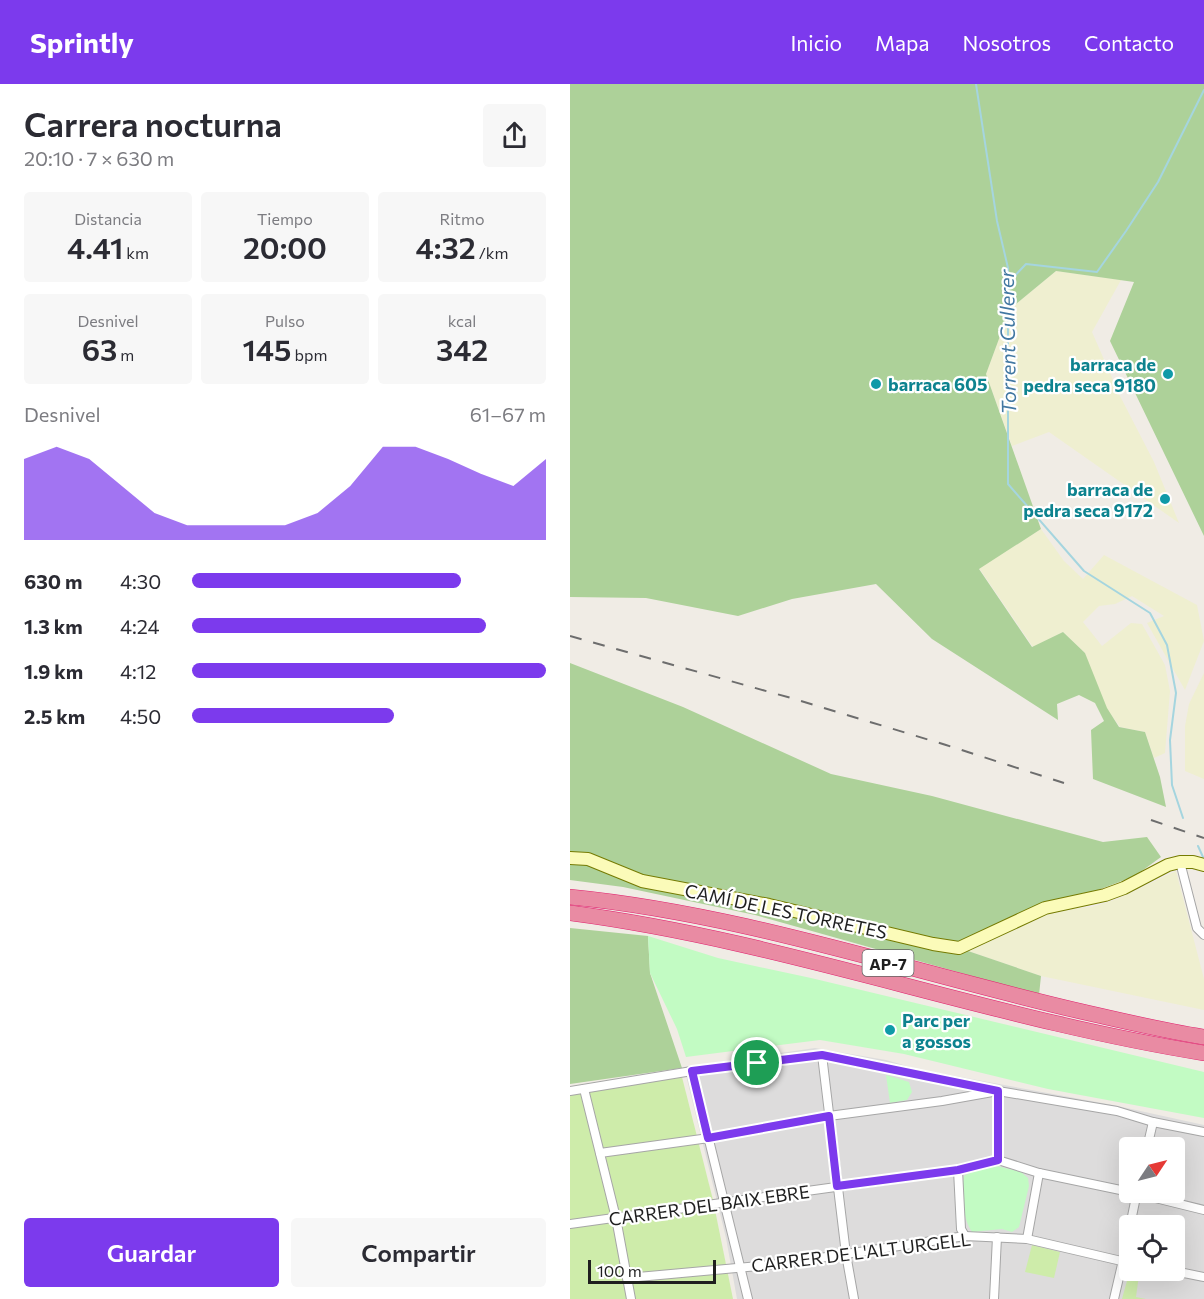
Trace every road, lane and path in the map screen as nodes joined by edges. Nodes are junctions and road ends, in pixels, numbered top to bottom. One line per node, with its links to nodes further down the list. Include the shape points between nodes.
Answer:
1 (570, 858): 2 (street, CAMÍ DE LES TORRETES, via 588,859 642,881 959,948 1045,908 1105,895)
2 (1180, 862): 3 (street, CAMÍ DE LES TORRETES); 6 (street, via 1197,928)
3 (1204, 865)
4 (570, 897): 7 (highway, AP-7, via 626,902 788,936 1007,994)
5 (570, 913): 8 (highway, AP-7, via 624,920 774,952 1004,1012)
6 (1204, 935)
7 (1204, 1037)
8 (1204, 1053)
9 (822, 1055): 10 (street); 13 (street); 14 (street)
10 (692, 1071): 11 (street); 18 (street)
11 (584, 1089): 12 (street); 19 (street)
12 (570, 1091)
13 (998, 1091): 14 (street); 15 (street, via 1117,1111); 20 (street)
14 (829, 1116): 18 (street); 23 (street)
15 (1153, 1122): 16 (street); 17 (street)
16 (1204, 1132)
17 (1150, 1137)
18 (708, 1138): 19 (street); 25 (street)
19 (600, 1153): 28 (street)
20 (998, 1160): 21 (street, CARRER DEL BAIX EBRE); 22 (street)
21 (958, 1170): 23 (street, CARRER DEL BAIX EBRE); 30 (street, via 961,1229)
22 (1039, 1173): 24 (street); 32 (street)
23 (837, 1186): 25 (street, CARRER DEL BAIX EBRE); 33 (street)
24 (1119, 1190)
25 (725, 1203): 28 (street, CARRER DEL BAIX EBRE); 35 (street)
26 (1175, 1203): 27 (street)
27 (1204, 1210)
28 (616, 1218): 29 (street, CARRER DEL BAIX EBRE); 38 (street)
29 (570, 1224)
30 (965, 1236): 31 (street, CARRER DE L'ALT URGELL); 33 (street, CARRER DE L'ALT URGELL)
31 (997, 1237): 32 (street, CARRER DE L'ALT URGELL); 43 (street)
32 (1027, 1239): 34 (street, CARRER DE L'ALT URGELL)
33 (846, 1254): 35 (street, CARRER DE L'ALT URGELL); 42 (street)
34 (1119, 1260)
35 (741, 1267): 38 (street, CARRER DE L'ALT URGELL); 41 (street)
36 (1185, 1273): 37 (street)
37 (1204, 1277)
38 (627, 1278): 40 (street)
39 (1120, 1281): 44 (street)
40 (631, 1299)
41 (748, 1299)
42 (854, 1299)
43 (994, 1299)
44 (1114, 1299)

